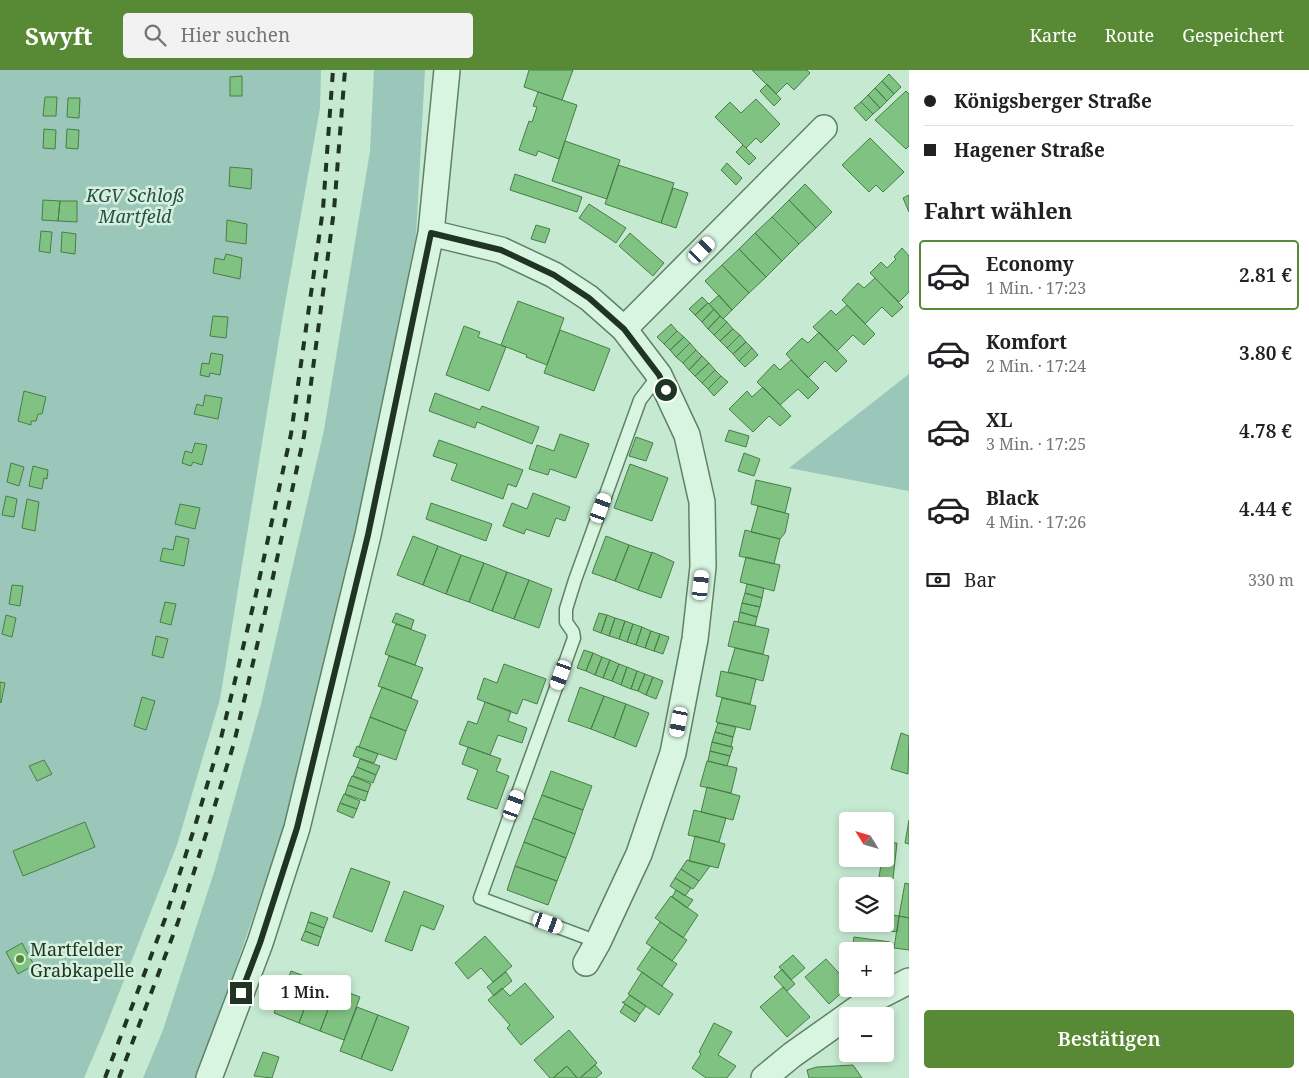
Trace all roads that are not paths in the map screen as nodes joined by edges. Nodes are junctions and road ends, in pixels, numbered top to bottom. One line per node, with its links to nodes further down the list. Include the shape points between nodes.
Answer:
1 (447, 70): 3 (street)
2 (824, 128): 4 (street)
3 (431, 233): 4 (street, via 501,250 554,275 589,298); 9 (street, via 368,535 297,828 260,943)
4 (624, 329): 5 (street)
5 (659, 375): 6 (street, via 687,435 702,502 703,567 696,630 673,753 639,854); 6 (lane, via 640,400 575,580 565,615 574,638 480,898)
6 (598, 942): 7 (street)
7 (586, 963)
8 (909, 981): 10 (street, via 864,1004)
9 (209, 1078)
10 (764, 1078)

